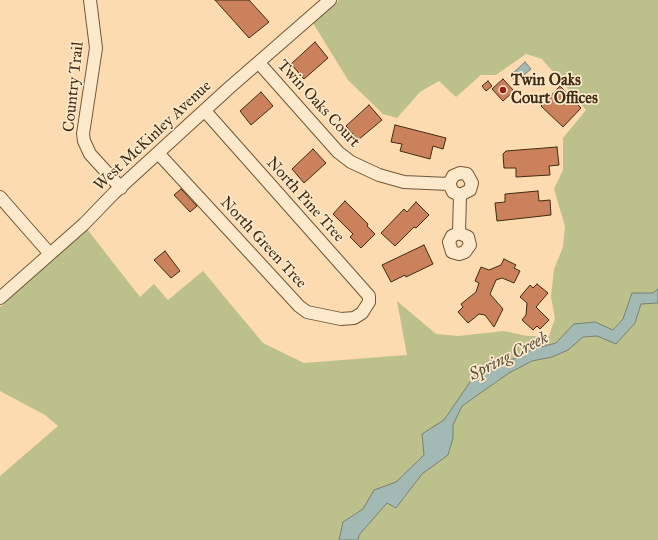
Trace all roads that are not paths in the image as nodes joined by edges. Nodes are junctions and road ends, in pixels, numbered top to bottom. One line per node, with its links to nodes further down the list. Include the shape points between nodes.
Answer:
1 (90, 0): 7 (street, Country Trail, via 96,48 84,141 90,154)
2 (330, 0): 3 (street, West McKinley Avenue)
3 (259, 63): 4 (street, West McKinley Avenue); 6 (street, Twin Oaks Court, via 338,152 352,162 379,175 404,182)
4 (205, 111): 5 (street, West McKinley Avenue); 13 (street, North Pine Tree, via 369,296 367,308)
5 (158, 153): 7 (street, West McKinley Avenue); 13 (street, North Green Tree, via 299,306 307,312 341,319 354,318)
6 (449, 184): 8 (street, via 454,192); 8 (street, via 450,179 456,174 467,174 471,180 471,187 467,193)
7 (121, 188): 11 (street, West McKinley Avenue)
8 (460, 195): 10 (street)
9 (0, 197): 11 (street)
10 (459, 233)
11 (50, 254): 12 (street, West McKinley Avenue)
12 (0, 298)
13 (362, 313)

